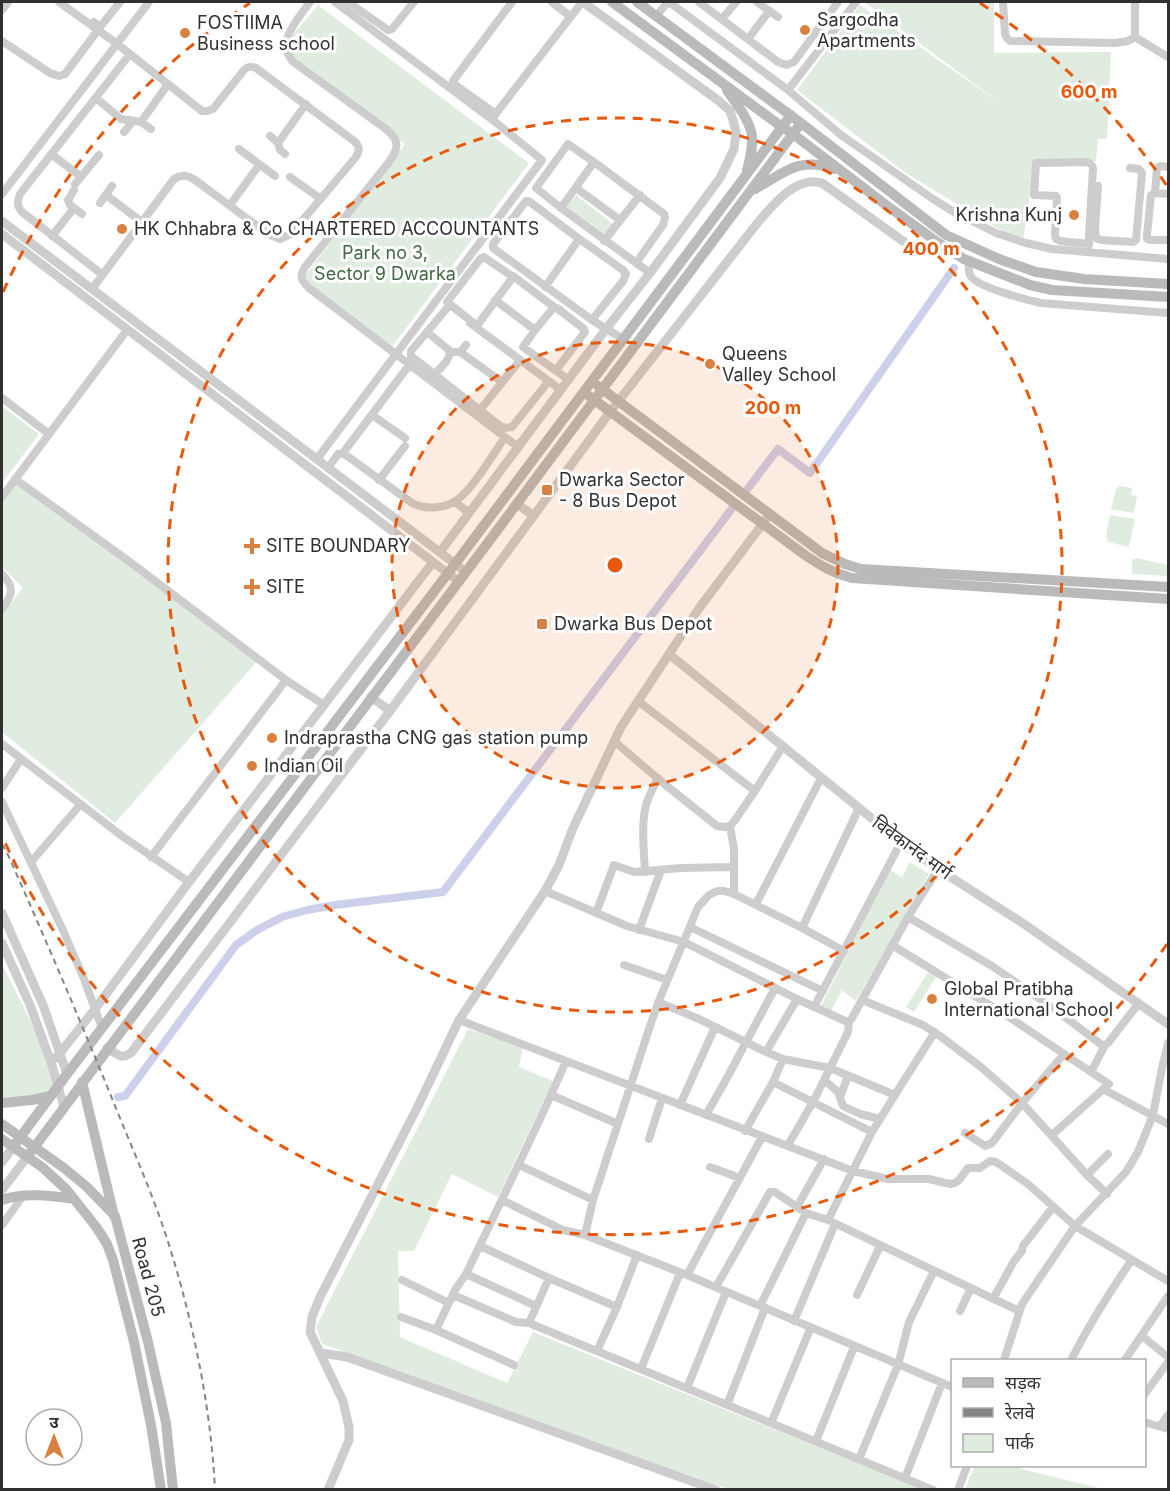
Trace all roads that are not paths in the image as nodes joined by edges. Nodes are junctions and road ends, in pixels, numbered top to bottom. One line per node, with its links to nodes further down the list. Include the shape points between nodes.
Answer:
1 (8, 2): 23 (street)
2 (59, 2): 30 (street)
3 (66, 2): 4 (street, via 100,27)
4 (120, 2)
5 (149, 2): 34 (street)
6 (310, 2): 118 (street, via 287,38 286,48 292,61 394,136 397,144 395,154 305,267 302,281)
7 (336, 2): 26 (street)
8 (348, 2): 26 (street)
9 (414, 2): 26 (street, via 392,29)
10 (512, 2): 43 (street, via 453,81)
11 (552, 2): 27 (street)
12 (583, 2): 27 (street); 97 (street, via 719,101 730,111 736,132 734,149 720,178)
13 (612, 2): 38 (main road)
14 (637, 2): 25 (main road)
15 (669, 2): 25 (street); 39 (street)
16 (699, 2): 29 (street)
17 (736, 2): 29 (street)
18 (757, 2): 24 (street)
19 (838, 2): 32 (street, via 791,64 778,62)
20 (856, 2): 39 (street)
21 (1003, 2): 31 (street, via 1005,34 1010,41 1114,43)
22 (1135, 2): 31 (street)
23 (2, 10)
24 (769, 11): 28 (street); 32 (street)
25 (656, 16): 42 (main road)
26 (362, 17): 43 (street)
27 (572, 17): 43 (street)
28 (778, 17)
29 (722, 19): 32 (street)
30 (98, 30): 33 (street, via 65,74 59,76); 34 (street)
31 (1135, 37): 36 (street)
32 (748, 39)
33 (2, 41)
34 (116, 43): 35 (street); 70 (street)
35 (130, 54): 37 (street); 40 (street)
36 (1168, 57)
37 (168, 84): 41 (street, via 207,111 252,66); 44 (street)
38 (723, 84): 46 (main road); 63 (main road, via 752,135)
39 (788, 90): 92 (street, via 841,135 954,212 1026,243 1052,249)
40 (96, 98): 44 (street, via 121,119); 53 (street)
41 (306, 104): 51 (street); 74 (street, via 360,148)
42 (791, 115): 45 (main road); 46 (main road)
43 (494, 117): 85 (street, via 543,160)
44 (137, 121): 47 (street); 48 (street)
45 (801, 123): 49 (main road); 100 (main road, via 946,235 999,259 1036,272)
46 (782, 128): 49 (main road); 63 (main road)
47 (151, 129)
48 (124, 132)
49 (794, 134): 60 (main road); 68 (main road)
50 (270, 136): 51 (street)
51 (278, 143): 54 (street)
52 (239, 149): 57 (street)
53 (51, 154): 61 (street); 84 (street, via 20,194 18,208)
54 (285, 154)
55 (99, 155): 61 (street)
56 (594, 162): 67 (street); 73 (street); 78 (street, via 567,144 538,184 537,190)
57 (259, 165): 62 (street); 76 (street)
58 (1168, 167): 69 (street, via 1157,168)
59 (1130, 168): 87 (street, via 1139,169 1142,174 1137,240)
60 (843, 172): 68 (main road, via 822,164 805,164 789,168); 91 (main road)
61 (80, 176): 77 (street, via 68,200)
62 (275, 176)
63 (746, 176): 114 (main road)
64 (290, 177): 74 (street)
65 (112, 186): 72 (street)
66 (1098, 186): 87 (street, via 1095,233)
67 (576, 188): 78 (street); 81 (street)
68 (751, 191): 128 (main road)
69 (1155, 193): 71 (street); 88 (street, via 1150,196 1147,237)
70 (2, 194)
71 (1168, 194)
72 (106, 195): 75 (street); 82 (street)
73 (640, 195): 81 (street); 96 (street, via 665,218)
74 (321, 199): 76 (street, via 291,234 280,239)
75 (100, 202)
76 (230, 205): 82 (street, via 195,180 180,175)
77 (74, 208): 79 (street); 84 (street)
78 (561, 208): 89 (street)
79 (82, 214)
80 (2, 220): 102 (street)
81 (620, 220): 89 (street)
82 (142, 222): 98 (street)
83 (2, 234): 111 (street)
84 (52, 236): 98 (street)
85 (484, 237): 90 (street); 104 (street)
86 (578, 238): 90 (street, via 526,201); 101 (street); 109 (street, via 626,274)
87 (1099, 239): 93 (street)
88 (1168, 240)
89 (604, 241): 96 (street)
90 (493, 244): 101 (street, via 495,250)
91 (940, 244): 95 (main road); 132 (street, via 929,252 914,249 822,183 804,183 784,195 759,221)
92 (1088, 248): 92 (street, via 1092,165 1036,163 1034,195 1057,198 1055,238); 93 (street)
93 (1097, 253): 94 (street)
94 (1168, 259)
95 (969, 260): 103 (main road, via 1052,290); 108 (street, via 973,279 1030,301)
96 (636, 264): 97 (street)
97 (650, 273): 110 (street)
98 (103, 275): 102 (street)
99 (513, 276): 105 (street); 105 (street, via 481,258 447,303 476,325); 107 (street)
100 (1168, 284)
101 (545, 286): 109 (street)
102 (92, 289): 140 (street)
103 (1168, 297)
104 (437, 299): 106 (street); 118 (street)
105 (495, 300): 112 (street)
106 (448, 307): 113 (street); 119 (street)
107 (554, 307): 112 (street); 121 (street, via 585,332)
108 (1168, 313)
109 (592, 320): 110 (street)
110 (606, 329): 114 (street); 123 (street)
111 (127, 330): 136 (street); 151 (street)
112 (535, 330): 121 (street, via 524,348)
113 (427, 332): 116 (street); 122 (street, via 411,355)
114 (623, 339): 124 (main road)
115 (466, 345): 117 (street)
116 (451, 352): 117 (street); 122 (street)
117 (460, 352): 125 (street)
118 (396, 354): 120 (street); 140 (street)
119 (520, 360): 125 (street); 126 (street)
120 (410, 364): 135 (street); 137 (street)
121 (556, 370): 123 (street)
122 (434, 375): 133 (street)
123 (569, 380): 127 (street)
124 (592, 381): 128 (main road); 129 (main road)
125 (502, 382): 133 (street)
126 (548, 382): 127 (street); 133 (street, via 512,427 500,426)
127 (561, 390): 138 (street)
128 (603, 390): 131 (main road); 132 (main road)
129 (584, 392): 131 (main road); 152 (main road)
130 (2, 398): 136 (street)
131 (594, 399): 134 (main road); 146 (main road)
132 (619, 401): 134 (street); 149 (main road)
133 (480, 410)
134 (610, 412): 148 (street); 149 (main road)
135 (373, 413): 139 (street); 143 (street, via 406,440)
136 (49, 434): 142 (street)
137 (505, 436): 138 (street); 145 (street)
138 (518, 447): 147 (street)
139 (343, 453): 141 (street); 143 (street)
140 (317, 459): 141 (street)
141 (328, 468): 150 (street)
142 (15, 479): 144 (street); 160 (street)
143 (379, 480): 145 (street, via 419,507)
144 (2, 497)
145 (455, 502): 147 (street)
146 (517, 504): 148 (street); 153 (main road)
147 (469, 513): 150 (street)
148 (534, 516): 164 (street)
149 (766, 519): 156 (main road, via 833,559 861,570); 157 (main road, via 823,568 852,578); 159 (street)
150 (440, 552): 152 (street)
151 (433, 562): 152 (street); 163 (street)
152 (451, 569): 153 (street); 155 (street); 174 (main road)
153 (466, 572): 155 (main road)
154 (2, 574): 158 (street, via 12,588)
155 (458, 581): 161 (main road)
156 (1168, 587)
157 (1168, 599)
158 (2, 609)
159 (669, 654): 162 (street); 167 (street, विवेकानंद मार्ग)
160 (286, 680): 163 (street); 180 (street)
161 (371, 698): 164 (street); 219 (main road)
162 (638, 701): 165 (street); 173 (street)
163 (324, 705): 172 (street)
164 (390, 711): 219 (street, via 131,1053 125,1056)
165 (614, 741): 169 (street); 187 (street)
166 (2, 744): 168 (street)
167 (783, 746): 170 (street, विवेकानंद मार्ग); 173 (street)
168 (21, 759): 171 (street); 176 (street)
169 (658, 778): 178 (street, via 717,826); 185 (street, via 644,817)
170 (821, 778): 177 (street, विवेकानंद मार्ग); 189 (street)
171 (2, 788)
172 (259, 791): 174 (street); 186 (street)
173 (755, 791): 178 (street)
174 (275, 801): 214 (main road)
175 (2, 802): 181 (street)
176 (80, 805): 180 (street); 181 (street)
177 (858, 808): 179 (street, विवेकानंद मार्ग); 194 (street)
178 (730, 826): 182 (street)
179 (901, 842): 183 (street, विवेकानंद मार्ग); 199 (street)
180 (151, 856): 186 (street)
181 (31, 862): 209 (street)
182 (734, 867): 184 (street); 188 (street)
183 (938, 869): 192 (street); 207 (street, विवेकानंद मार्ग)
184 (661, 870): 185 (street); 195 (street)
185 (645, 872): 191 (street, via 614,865)
186 (189, 882): 209 (street)
187 (545, 891): 191 (street); 210 (street)
188 (734, 894): 189 (street); 193 (street, via 717,891 710,895 698,907)
189 (756, 904): 194 (street)
190 (2, 913): 221 (street)
191 (596, 913): 195 (street)
192 (908, 917): 198 (street); 218 (street, via 992,966)
193 (690, 927): 196 (street); 203 (street)
194 (802, 928): 199 (street)
195 (639, 930): 196 (street)
196 (684, 942): 201 (street); 202 (street)
197 (2, 943): 225 (street)
198 (892, 945): 205 (street); 222 (street)
199 (844, 951): 203 (street)
200 (624, 965): 201 (street)
201 (667, 980): 206 (street)
202 (775, 988): 204 (street); 216 (street)
203 (823, 991): 208 (street)
204 (797, 999): 208 (street); 220 (street)
205 (862, 1000): 211 (street); 215 (street)
206 (658, 1002): 213 (street); 234 (street)
207 (1139, 1003): 212 (street, विवेकानंद मार्ग); 218 (street)
208 (814, 1007): 211 (street)
209 (95, 1009): 214 (street); 221 (street)
210 (459, 1020): 224 (street); 318 (street, via 320,1297 310,1332)
211 (849, 1021): 226 (street, via 848,1032)
212 (1168, 1024)
213 (716, 1027): 216 (street); 244 (street)
214 (102, 1028): 229 (main road)
215 (935, 1032): 238 (street); 243 (street)
216 (747, 1041): 220 (street); 246 (street)
217 (1168, 1043): 227 (street)
218 (1106, 1045): 228 (street)
219 (107, 1048): 232 (main road)
220 (765, 1052): 223 (street)
221 (60, 1053): 225 (street); 229 (street)
222 (1064, 1054): 228 (street); 243 (street)
223 (783, 1059): 226 (street); 233 (street)
224 (566, 1061): 234 (street); 237 (street)
225 (51, 1062): 236 (street)
226 (830, 1068): 230 (street); 231 (street)
227 (1165, 1070): 247 (street)
228 (1091, 1072): 235 (street, via 1109,1084)
229 (67, 1074): 236 (main road)
230 (848, 1076): 238 (street); 239 (street)
231 (824, 1080): 239 (street); 241 (street)
232 (82, 1082): 245 (main road); 282 (main road)
233 (773, 1082): 241 (street); 252 (street)
234 (630, 1086): 240 (street); 250 (street)
235 (1103, 1089): 247 (street); 255 (street)
236 (54, 1092): 242 (main road, via 32,1100); 245 (street); 256 (main road)
237 (551, 1095): 250 (street); 267 (street)
238 (895, 1095): 248 (street)
239 (840, 1097): 248 (street, via 843,1107)
240 (662, 1098): 244 (street); 259 (street)
241 (813, 1102): 253 (street); 260 (street)
242 (2, 1103)
243 (1022, 1103): 254 (street, via 989,1145); 255 (street)
244 (680, 1105): 246 (street)
245 (64, 1107): 262 (main road)
246 (706, 1115): 252 (street)
247 (1153, 1115): 251 (street); 273 (street, via 1138,1152)
248 (880, 1119): 253 (street)
249 (2, 1124): 256 (main road, Road 205)
250 (618, 1124): 278 (street)
251 (1168, 1124)
252 (745, 1131): 257 (street)
253 (872, 1132): 269 (street)
254 (964, 1133)
255 (1052, 1135): 270 (street)
256 (20, 1137): 261 (main road); 262 (main road, Road 205)
257 (762, 1137): 260 (street); 271 (street)
258 (2, 1139): 261 (main road, Road 205)
259 (649, 1139)
260 (788, 1145): 265 (street)
261 (13, 1147): 264 (main road, Road 205); 266 (street)
262 (34, 1147): 264 (main road); 282 (main road, Road 205, via 72,1174)
263 (1108, 1154): 270 (street)
264 (27, 1157): 272 (street); 275 (main road, Road 205)
265 (824, 1159): 269 (street); 279 (street)
266 (2, 1162)
267 (519, 1165): 277 (street); 278 (street)
268 (710, 1167): 271 (street)
269 (853, 1171): 280 (street, via 888,1179 928,1179 950,1184 968,1168 980,1168 993,1161 1028,1184); 283 (street)
270 (1087, 1175): 273 (street)
271 (740, 1178): 293 (street)
272 (2, 1190)
273 (1107, 1194): 285 (street)
274 (23, 1196): 275 (main road); 276 (main road); 284 (street)
275 (74, 1199): 340 (main road, Road 205, via 97,1228 113,1260 152,1425)
276 (2, 1200)
277 (502, 1200): 286 (street, via 563,1230); 287 (street)
278 (593, 1200): 286 (street)
279 (797, 1207): 281 (street); 297 (street, via 770,1192)
280 (1053, 1207): 285 (street); 303 (street, via 1023,1246)
281 (807, 1213): 283 (street); 307 (street)
282 (115, 1216): 341 (main road, Road 205, via 166,1423)
283 (832, 1222): 288 (street); 311 (street)
284 (2, 1225)
285 (1075, 1226): 290 (street); 309 (street)
286 (585, 1235): 289 (street)
287 (480, 1246): 292 (street); 294 (street)
288 (880, 1246): 291 (street); 301 (street)
289 (637, 1255): 293 (street); 306 (street)
290 (1131, 1261): 296 (street); 321 (street)
291 (934, 1271): 298 (street); 325 (street, via 909,1322)
292 (466, 1274): 300 (street); 305 (street)
293 (684, 1274): 297 (street); 326 (street)
294 (549, 1278): 305 (street); 306 (street)
295 (402, 1280): 304 (street)
296 (1168, 1281)
297 (716, 1287): 299 (street)
298 (971, 1288): 303 (street); 308 (street)
299 (726, 1292): 307 (street); 329 (street)
300 (453, 1294): 304 (street); 312 (street, via 516,1322)
301 (857, 1295)
302 (1168, 1296): 315 (street)
303 (993, 1299): 309 (street)
304 (449, 1303): 314 (street)
305 (536, 1306): 312 (street)
306 (616, 1307): 317 (street)
307 (762, 1307): 311 (street); 331 (street)
308 (960, 1311)
309 (1019, 1311): 320 (street)
310 (401, 1317): 314 (street)
311 (794, 1321): 313 (street)
312 (529, 1323): 317 (street)
313 (811, 1328): 316 (street); 334 (street)
314 (435, 1330): 324 (street)
315 (1142, 1336): 319 (street); 322 (street)
316 (854, 1347): 325 (street); 336 (street)
317 (597, 1351): 326 (street)
318 (321, 1353): 342 (street, via 349,1427 348,1440); 343 (street, via 347,1357)
319 (1168, 1357)
320 (1004, 1359)
321 (1072, 1359)
322 (1126, 1359)
323 (1168, 1362): 330 (street)
324 (514, 1365)
325 (898, 1365): 327 (street); 337 (street)
326 (641, 1370): 329 (street)
327 (942, 1383): 328 (street); 339 (street)
328 (951, 1387)
329 (687, 1388): 331 (street)
330 (1146, 1392)
331 (727, 1405): 334 (street)
332 (1168, 1415): 335 (street)
333 (1146, 1422): 335 (street)
334 (771, 1423): 336 (street)
335 (1164, 1427)
336 (816, 1441): 337 (street)
337 (860, 1460): 339 (street)
338 (968, 1467): 345 (street)
339 (905, 1478): 344 (street)
340 (161, 1490)
341 (173, 1490)
342 (328, 1490)
343 (716, 1490)
344 (933, 1490)
345 (958, 1490)

